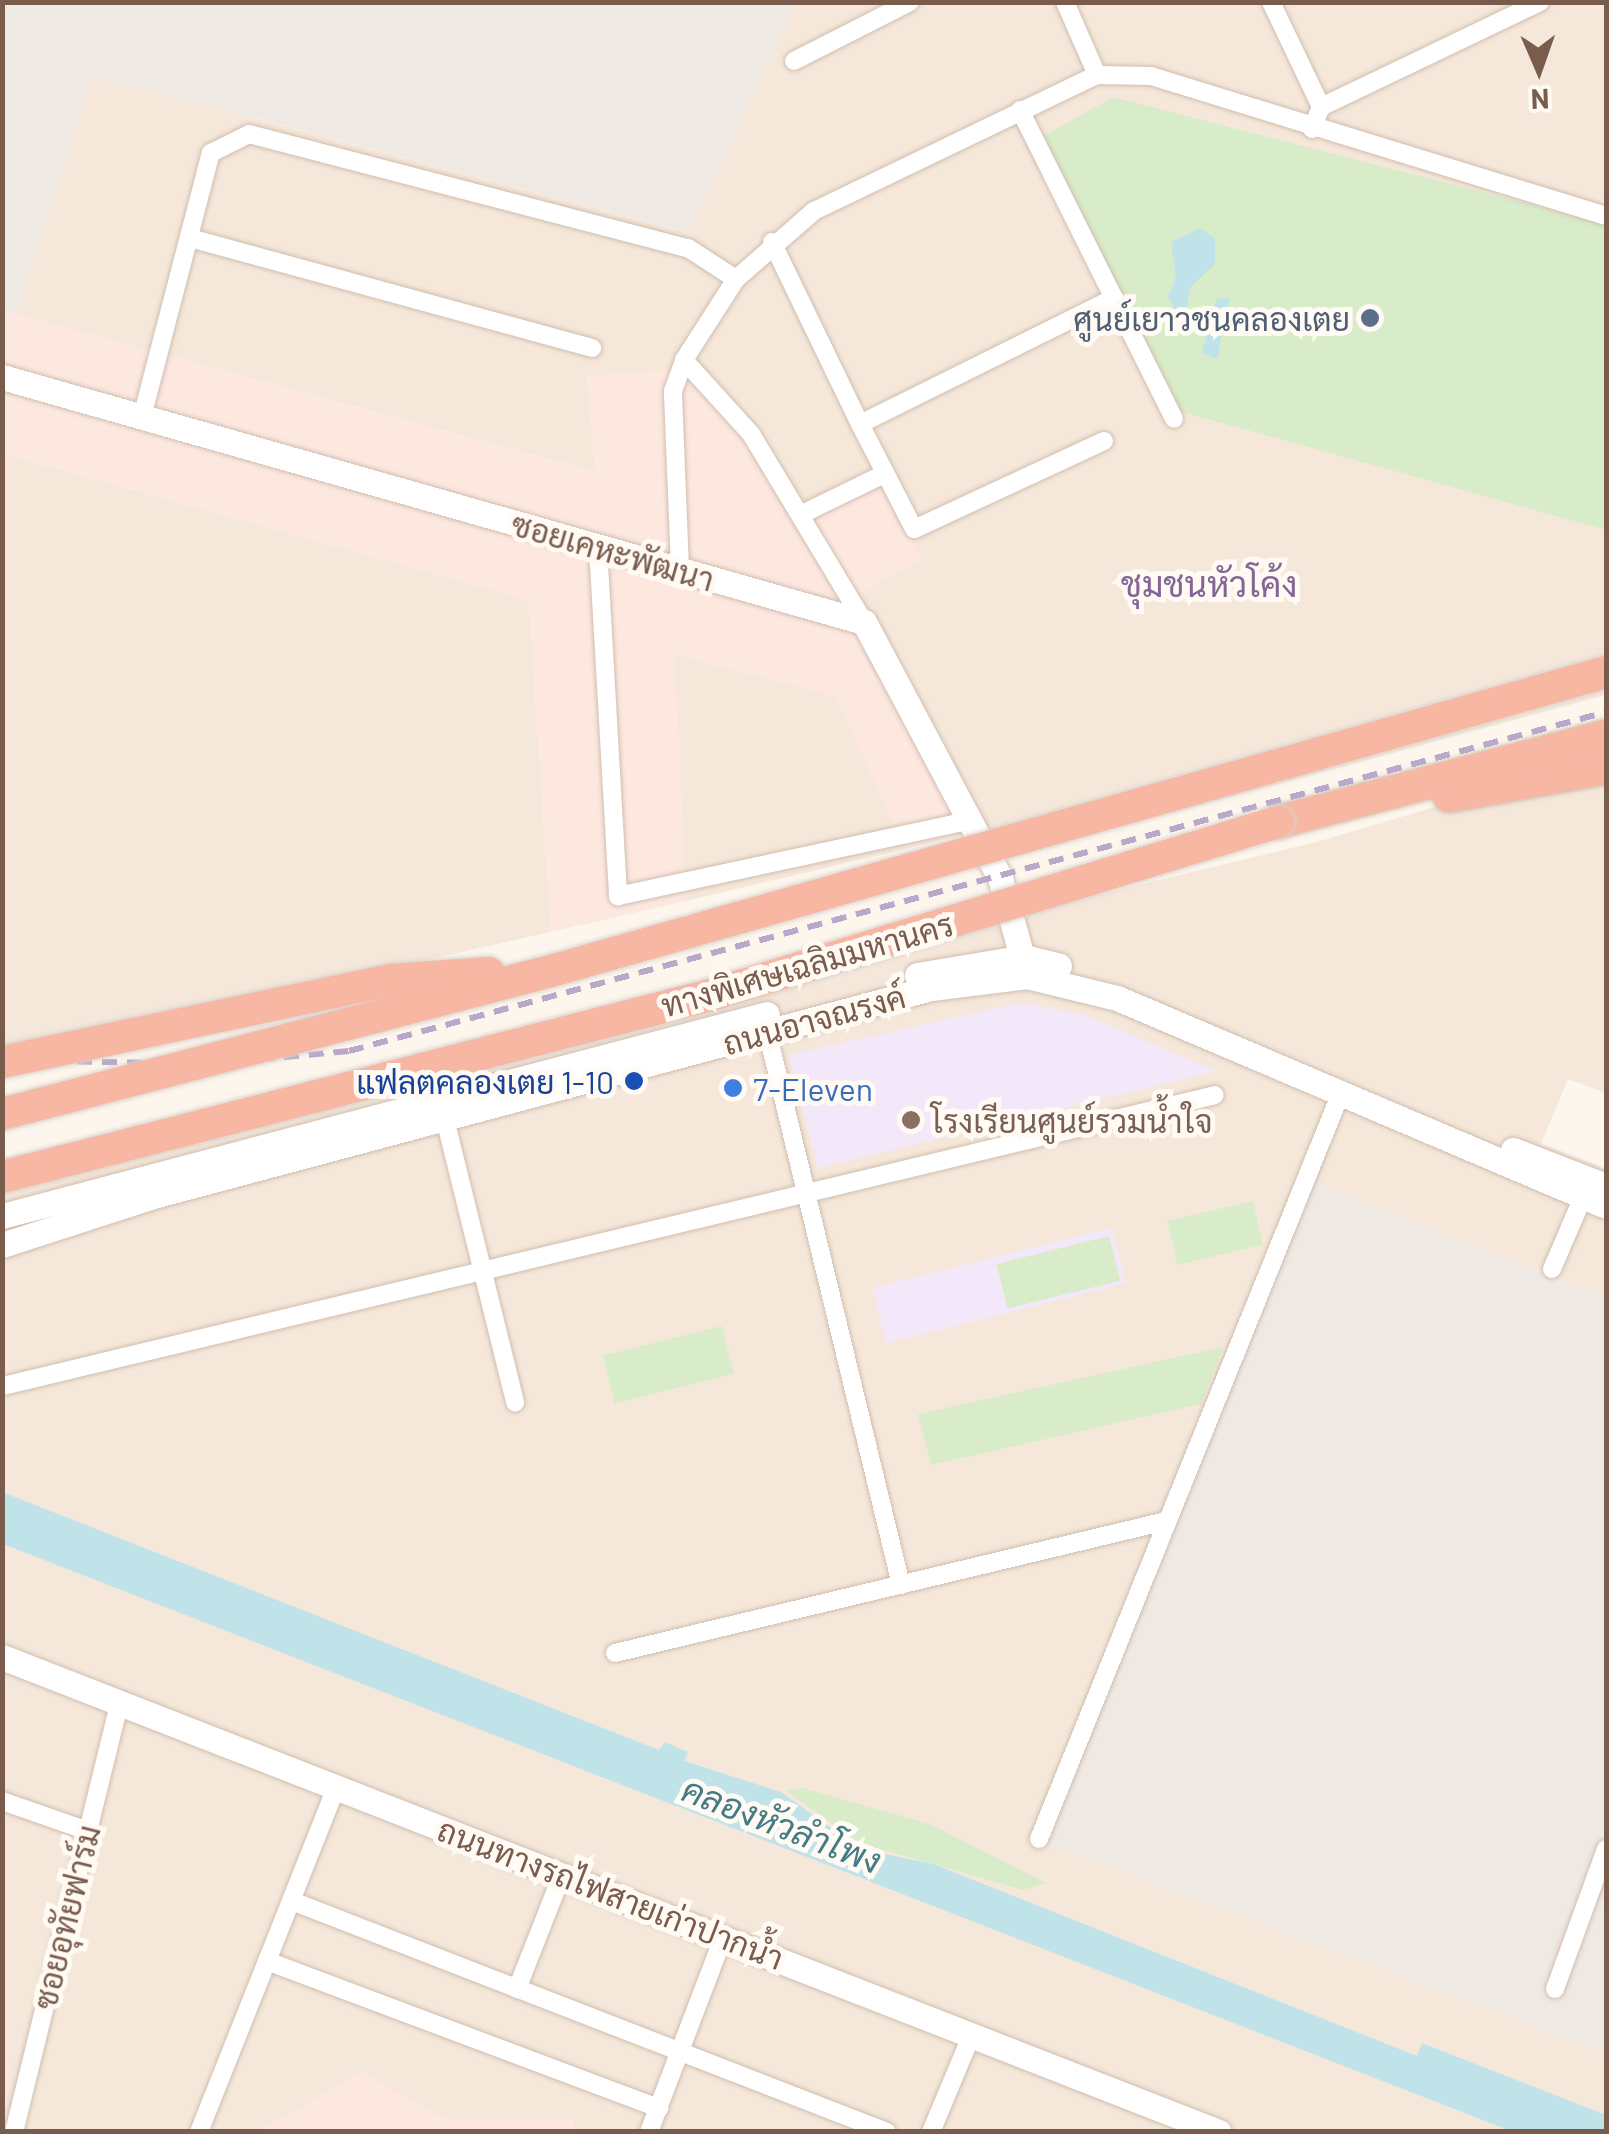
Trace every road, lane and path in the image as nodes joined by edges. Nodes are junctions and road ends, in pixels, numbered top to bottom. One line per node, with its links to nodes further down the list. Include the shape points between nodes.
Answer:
1 (910, 2): 5 (street)
2 (1065, 2): 6 (street)
3 (1271, 2): 7 (street)
4 (1540, 2): 7 (street)
5 (794, 61)
6 (1097, 75): 8 (street); 9 (street, via 1151,76)
7 (1321, 108): 9 (street)
8 (1020, 110): 12 (street, via 814,211); 14 (street)
9 (1312, 129): 10 (street)
10 (1606, 216)
11 (190, 238): 13 (street, via 211,153 249,134 688,248); 15 (street); 18 (street)
12 (772, 242): 13 (street); 20 (street)
13 (736, 279): 16 (street)
14 (1114, 298): 19 (street); 20 (street)
15 (592, 348)
16 (684, 360): 23 (street, via 751,434); 25 (street, via 672,391)
17 (2, 378): 18 (main road, ซอยเคหะพัฒนา)
18 (142, 417): 24 (main road, ซอยเคหะพัฒนา)
19 (1174, 418)
20 (860, 424): 22 (street)
21 (1104, 442): 22 (street, via 917,529 903,524)
22 (882, 475): 23 (street)
23 (800, 515): 26 (street)
24 (598, 547): 25 (main road, ซอยเคหะพัฒนา); 30 (street, via 618,896)
25 (680, 570): 26 (main road, ซอยเคหะพัฒนา)
26 (864, 622): 30 (main road)
27 (1606, 672): 33 (highway, ทางพิเศษเฉลิมมหานคร, bridge)
28 (1606, 736): 31 (highway, ทางพิเศษเฉลิมมหานคร)
29 (1606, 768): 31 (highway)
30 (968, 820): 32 (main road, via 1000,878)
31 (1278, 822): 40 (highway, ทางพิเศษเฉลิมมหานคร, bridge, via 714,994)
32 (1026, 967): 34 (main road, ถนนอาจณรงค์); 36 (main road, ถนนอาจณรงค์, via 1117,998); 38 (main road, ถนนอาจณรงค์, via 951,966); 42 (main road, ถนนอาจณรงค์, via 1090,974)
33 (551, 970): 35 (highway, bridge, via 391,980); 39 (highway, ทางพิเศษเฉลิมมหานคร, bridge)
34 (767, 1032): 38 (main road, ถนนอาจณรงค์); 41 (street)
35 (2, 1062)
36 (1340, 1095): 42 (main road, ถนนอาจณรงค์); 49 (street)
37 (1215, 1096): 41 (street)
38 (443, 1109): 43 (main road, ถนนอาจณรงค์); 44 (main road, ถนนอาจณรงค์); 46 (street)
39 (2, 1114)
40 (2, 1177)
41 (806, 1193): 46 (street); 50 (street)
42 (1599, 1196): 45 (street)
43 (2, 1216)
44 (2, 1245)
45 (1552, 1269)
46 (482, 1271): 47 (street); 48 (street)
47 (3, 1386)
48 (515, 1402)
49 (1166, 1522): 50 (street); 57 (street)
50 (901, 1585): 51 (street)
51 (615, 1653)
52 (2, 1657): 53 (main road, ถนนทางรถไฟสายเก่าปากน้ำ)
53 (119, 1703): 54 (main road, ถนนทางรถไฟสายเก่าปากน้ำ); 56 (street, ซอยอุทัยฟาร์ม)
54 (336, 1787): 59 (main road, ถนนทางรถไฟสายเก่าปากน้ำ); 60 (street)
55 (2, 1801): 56 (street)
56 (88, 1831): 68 (street, ซอยอุทัยฟาร์ม)
57 (1039, 1839)
58 (1606, 1849): 64 (street)
59 (562, 1874): 61 (main road, ถนนทางรถไฟสายเก่าปากน้ำ); 63 (street)
60 (292, 1901): 62 (street); 63 (street)
61 (724, 1936): 65 (main road, ถนนทางรถไฟสายเก่าปากน้ำ); 66 (street)
62 (267, 1961): 67 (street); 69 (street)
63 (517, 1988): 66 (street)
64 (1554, 1988)
65 (972, 2034): 72 (street); 73 (main road, ถนนทางรถไฟสายเก่าปากน้ำ)
66 (680, 2052): 67 (street); 71 (street)
67 (659, 2108): 70 (street)
68 (11, 2123)
69 (199, 2132)
70 (649, 2132)
71 (887, 2132)
72 (931, 2132)
73 (1219, 2132)

